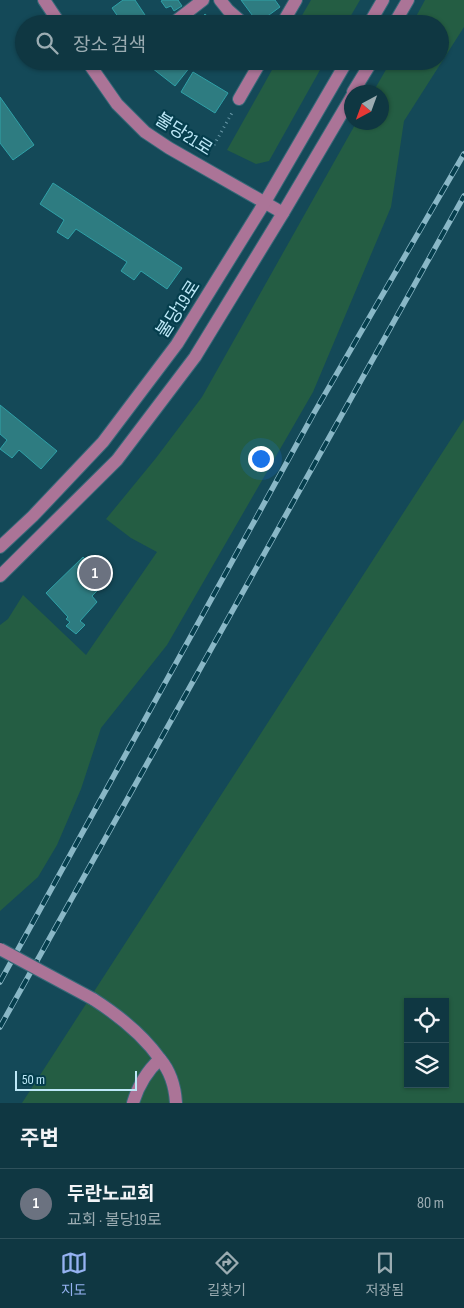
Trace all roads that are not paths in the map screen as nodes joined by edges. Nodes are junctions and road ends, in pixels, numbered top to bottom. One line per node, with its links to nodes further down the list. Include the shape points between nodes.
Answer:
1 (44, 0): 7 (street)
2 (204, 0): 8 (street)
3 (220, 0): 9 (street)
4 (296, 0): 10 (street)
5 (383, 0): 11 (street)
6 (408, 0): 12 (street)
7 (54, 15)
8 (184, 15)
9 (234, 15)
10 (287, 15)
11 (374, 15)
12 (399, 15)
13 (93, 70): 20 (street, 불당21로, via 116,104 144,132)
14 (256, 70): 18 (street)
15 (342, 70): 20 (street, 불당19로)
16 (366, 70): 17 (street)
17 (357, 85)
18 (239, 99)
19 (344, 110): 21 (street)
20 (265, 202): 21 (street, 불당21로); 22 (street, 불당19로, via 177,344 103,442)
21 (283, 213): 23 (street, via 194,357 117,460)
22 (0, 547)
23 (0, 576)
24 (0, 949): 25 (street, bridge, via 93,999 134,1030)
25 (160, 1059): 26 (street, via 149,1069); 27 (street, via 176,1088)
26 (133, 1103)
27 (176, 1103)

